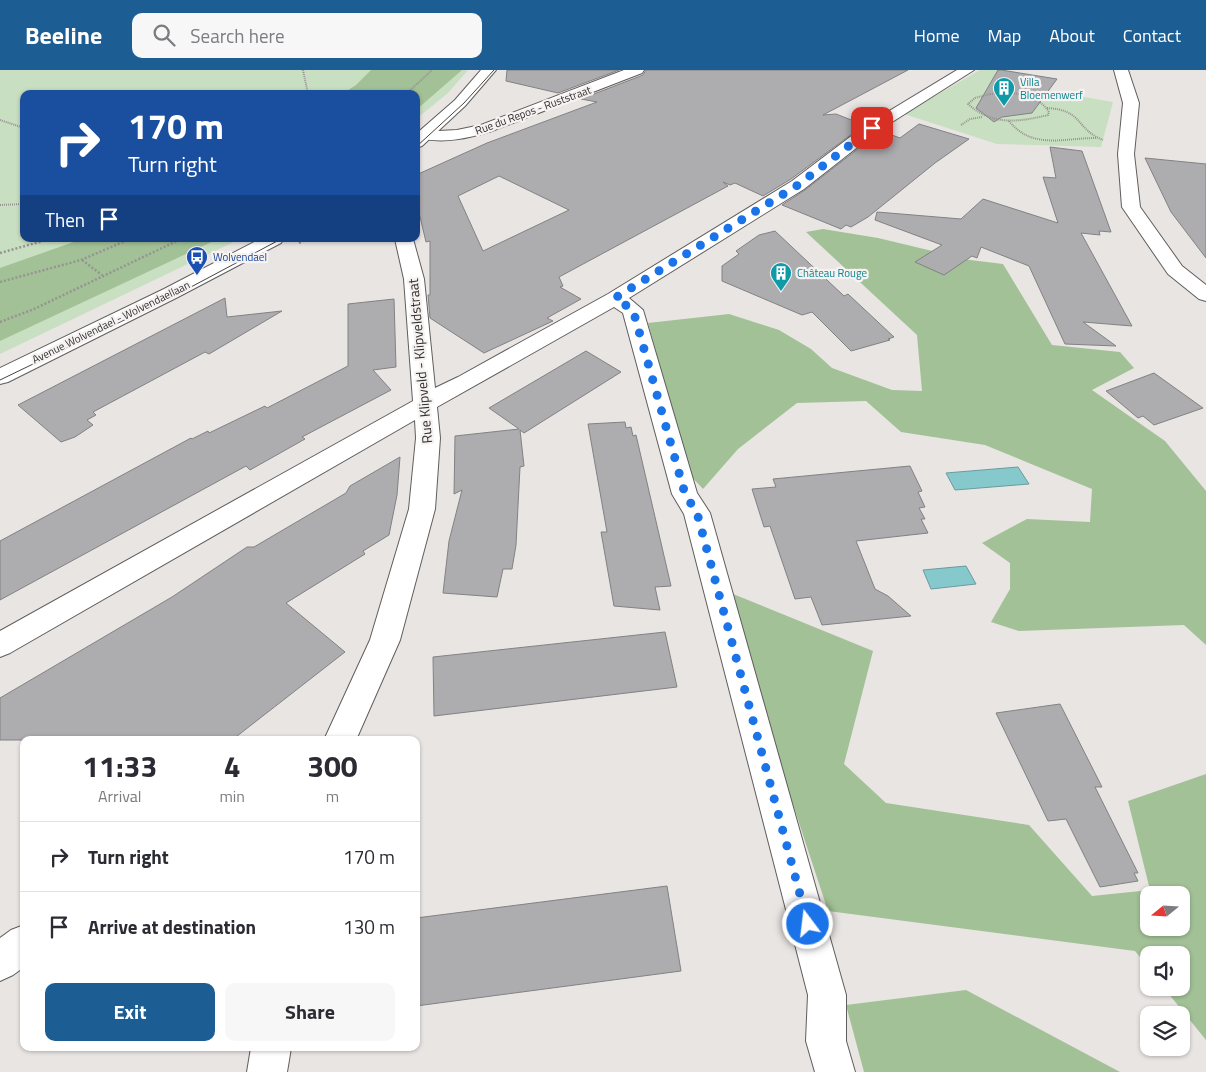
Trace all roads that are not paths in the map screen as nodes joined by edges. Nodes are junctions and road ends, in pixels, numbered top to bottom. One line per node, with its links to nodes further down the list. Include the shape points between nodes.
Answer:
1 (489, 70): 5 (street, via 460,103)
2 (637, 70): 5 (street, Rue du Repos - Ruststraat, via 487,128)
3 (967, 70): 9 (street, via 872,128 798,185)
4 (1121, 70): 8 (street, via 1131,103 1126,154 1131,207 1175,270)
5 (421, 139)
6 (268, 242): 10 (street, Avenue Wolvendael - Wolvendaellaan)
7 (405, 242): 11 (street, Rue Klipveld - Klipveldstraat, via 414,279)
8 (1206, 295)
9 (615, 298): 11 (street); 18 (street, via 633,310 685,494 697,513 827,996 826,1041)
10 (0, 376)
11 (425, 404): 12 (street); 13 (street, Rue Klipveld - Klipveldstraat, via 428,438 422,509 385,640)
12 (0, 645)
13 (342, 736)
14 (20, 946): 15 (street)
15 (0, 962)
16 (270, 1051): 17 (street)
17 (267, 1072)
18 (835, 1072)

